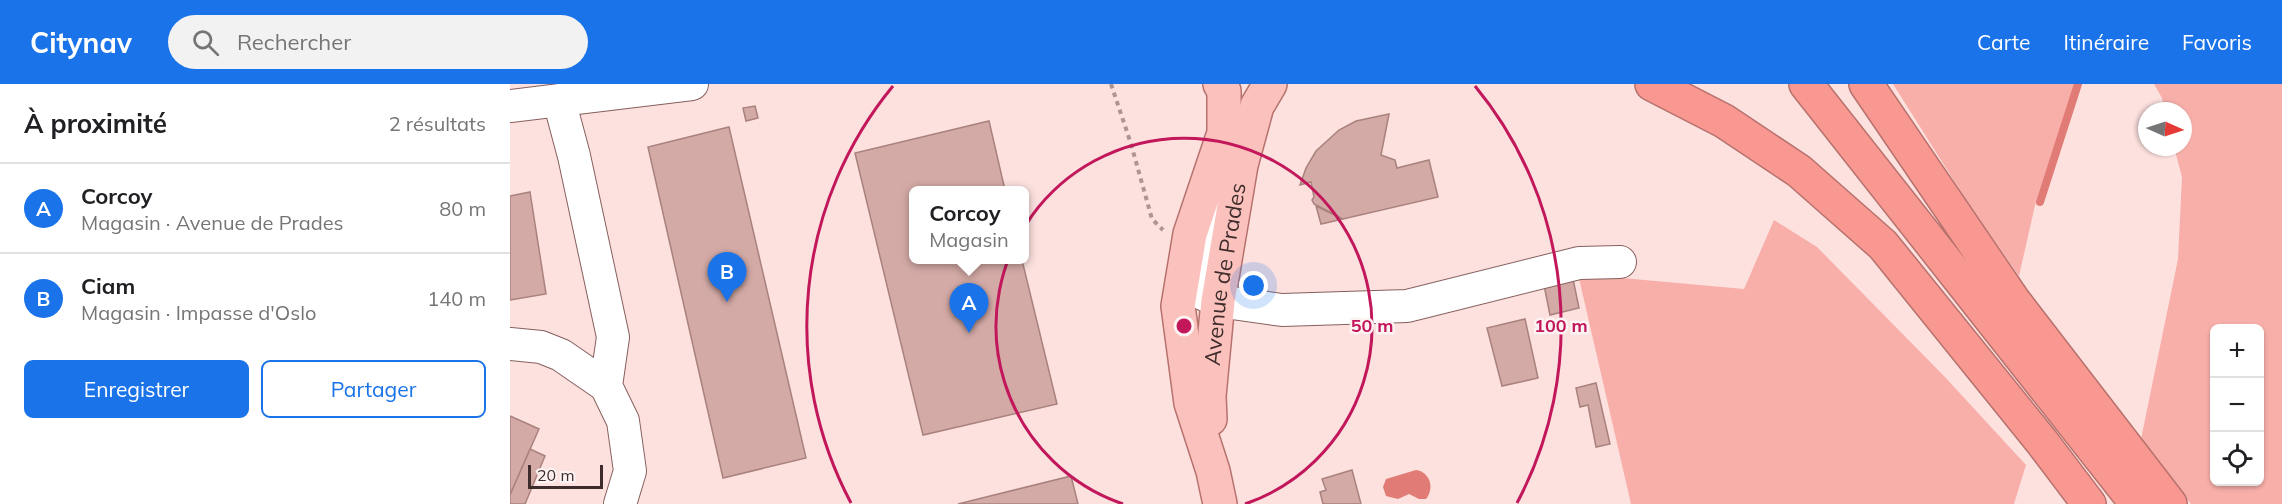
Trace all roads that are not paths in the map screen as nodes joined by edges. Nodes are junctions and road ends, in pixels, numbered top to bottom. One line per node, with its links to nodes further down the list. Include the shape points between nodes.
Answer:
1 (692, 84): 9 (street)
2 (1220, 84): 11 (main road, Avenue de Prades, via 1224,91)
3 (1270, 84): 13 (main road, Avenue de Prades, via 1257,106 1241,165)
4 (1652, 84): 19 (highway, via 1724,121 1799,171 1883,245)
5 (1782, 84): 20 (highway, via 1889,218)
6 (1806, 84): 21 (highway)
7 (1836, 84): 22 (highway, via 1910,194)
8 (1866, 84): 23 (highway, via 2013,300)
9 (559, 100): 10 (street); 15 (street, via 613,337)
10 (510, 106)
11 (1224, 133): 13 (street, via 1204,257 1203,294); 16 (main road, Avenue de Prades, via 1191,234 1178,306 1191,403)
12 (1620, 262): 13 (street, via 1579,263 1407,306 1282,310)
13 (1218, 302): 16 (main road, Avenue de Prades, via 1209,396)
14 (510, 344): 15 (street, via 541,347 561,355)
15 (606, 386): 17 (street, via 623,421 630,471)
16 (1213, 471): 18 (main road, Avenue de Prades)
17 (620, 504)
18 (1220, 504)
19 (2089, 504)
20 (2100, 504)
21 (2137, 504)
22 (2151, 504)
23 (2170, 504)

